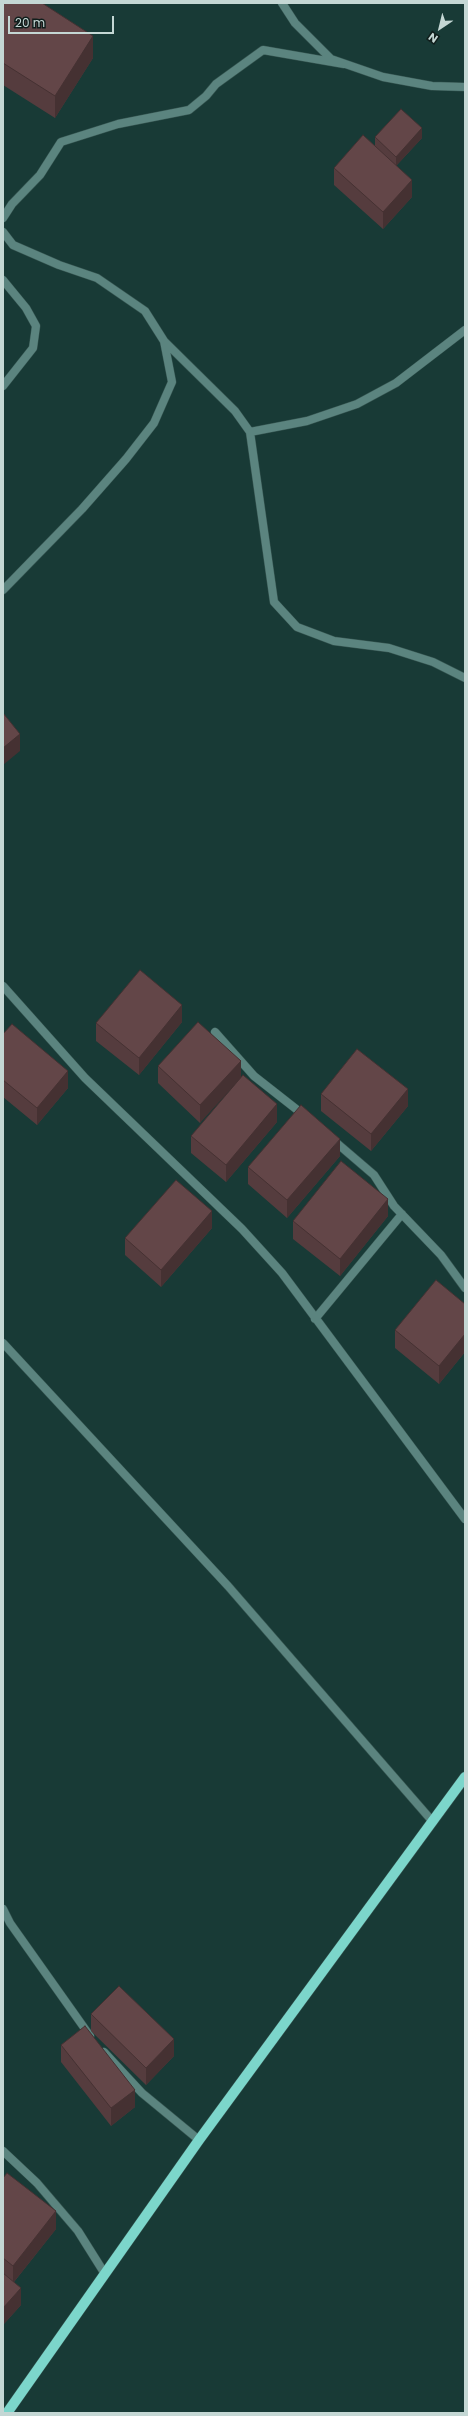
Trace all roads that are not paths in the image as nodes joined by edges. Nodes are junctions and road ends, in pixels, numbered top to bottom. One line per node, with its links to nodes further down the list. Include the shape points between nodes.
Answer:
1 (282, 3): 2 (street, via 308,38 331,58)
2 (344, 64): 3 (street, via 383,77 432,86); 4 (street, via 263,50 216,84 189,110 118,124 61,142 40,175 12,204)
3 (465, 87)
4 (3, 218)
5 (3, 232): 8 (street, via 13,246 97,278 145,312)
6 (3, 280): 9 (street, via 26,308 36,326 33,348)
7 (465, 330): 10 (street, via 396,383 357,404 307,421)
8 (164, 341): 10 (street, via 235,411); 11 (street, via 172,382 154,423 82,509)
9 (3, 386)
10 (250, 432): 12 (street, via 274,602 297,627 334,641 389,648 433,662)
11 (3, 590)
12 (465, 678)
13 (3, 986): 19 (street, via 90,1083 242,1229 282,1274)
14 (215, 1032): 15 (street, via 254,1076)
15 (314, 1124)
16 (326, 1135): 17 (street, via 374,1175)
17 (402, 1214): 18 (street, via 441,1255); 19 (street)
18 (465, 1288)
19 (314, 1319): 21 (street)
20 (3, 1343): 23 (street, via 228,1586)
21 (465, 1519)
22 (465, 1777): 23 (main road)
23 (433, 1822): 25 (main road)
24 (3, 1909): 25 (street, via 14,1930 97,2044 142,2093)
25 (199, 2140): 27 (main road)
26 (3, 2151): 27 (street, via 37,2183 78,2230)
27 (105, 2274): 28 (main road)
28 (7, 2413)

